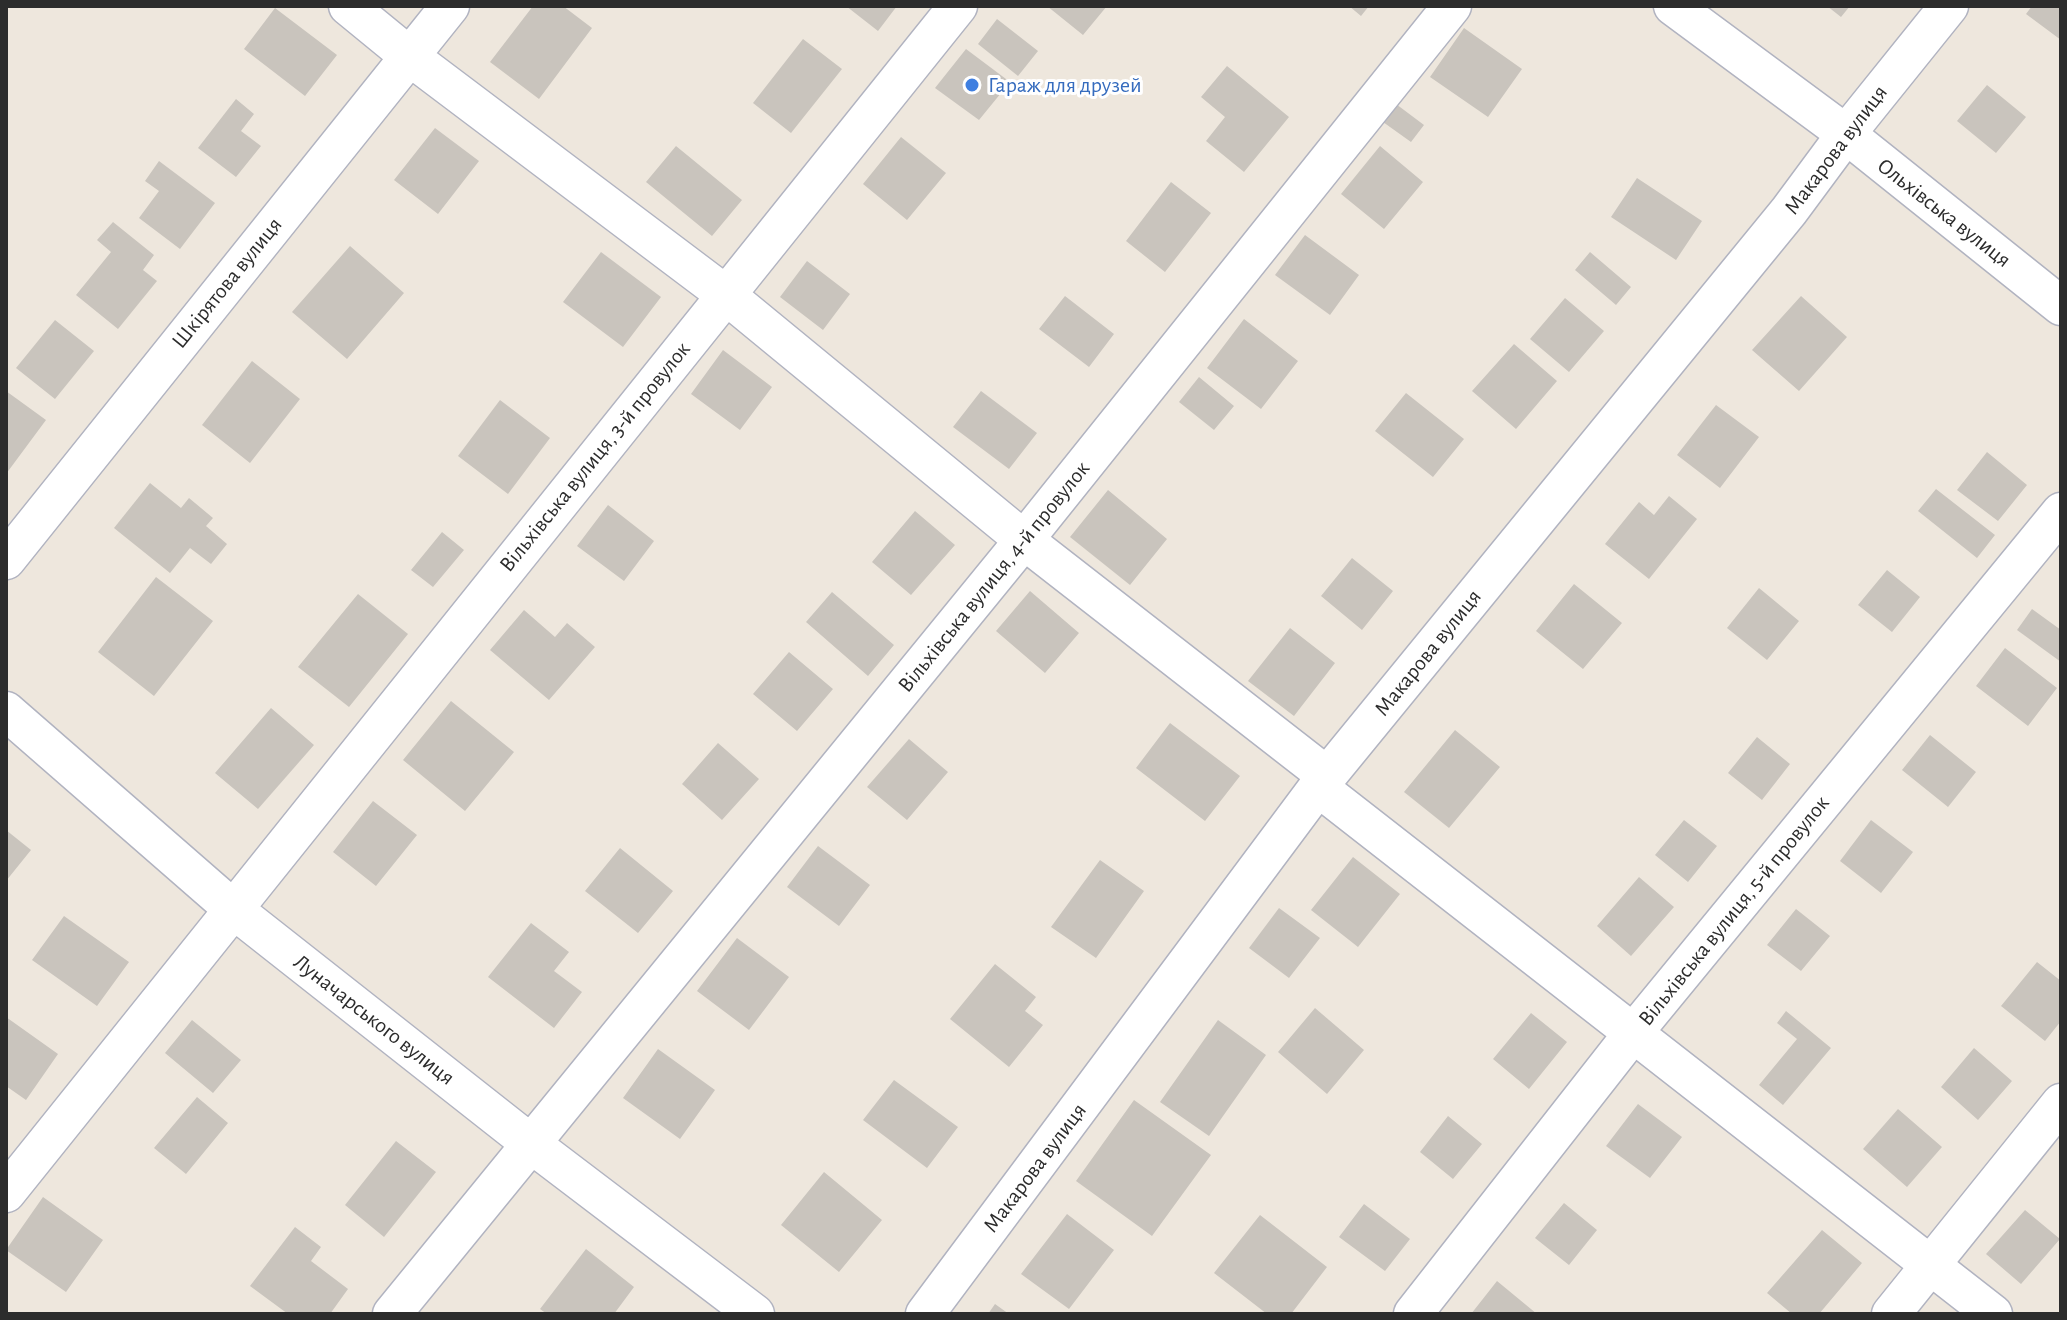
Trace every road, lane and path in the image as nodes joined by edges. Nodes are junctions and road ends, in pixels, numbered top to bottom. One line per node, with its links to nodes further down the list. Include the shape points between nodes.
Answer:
1 (348, 6): 7 (street)
2 (450, 6): 7 (street, Шкірятова вулиця)
3 (958, 6): 9 (street, Вільхівська вулиця, 3-й провулок)
4 (1452, 6): 12 (street, Вільхівська вулиця, 4-й провулок)
5 (1673, 6): 8 (street, Ольхівська вулиця)
6 (1949, 6): 8 (street, Макарова вулиця)
7 (409, 56): 9 (street); 13 (street, Шкірятова вулиця)
8 (1846, 134): 10 (street, Ольхівська вулиця); 15 (street, Макарова вулиця, via 1789,211)
9 (726, 295): 12 (street); 16 (street, Вільхівська вулиця, 3-й провулок)
10 (2061, 306)
11 (2061, 512): 17 (street, Вільхівська вулиця, 5-й провулок)
12 (1024, 540): 15 (street); 19 (street, Вільхівська вулиця, 4-й провулок)
13 (6, 560)
14 (6, 711): 16 (street, Луначарського вулиця)
15 (1323, 781): 17 (street); 24 (street, Макарова вулиця)
16 (233, 909): 19 (street, Луначарського вулиця); 20 (street, Вільхівська вулиця, 3-й провулок)
17 (1634, 1032): 21 (street); 25 (street, Вільхівська вулиця, 5-й провулок)
18 (2061, 1103): 21 (street)
19 (530, 1143): 22 (street, Вільхівська вулиця, 4-й провулок); 23 (street, Луначарського вулиця)
20 (6, 1193)
21 (1931, 1264): 26 (street); 27 (street)
22 (392, 1314)
23 (755, 1314)
24 (925, 1314)
25 (1413, 1314)
26 (1891, 1314)
27 (1993, 1314)

